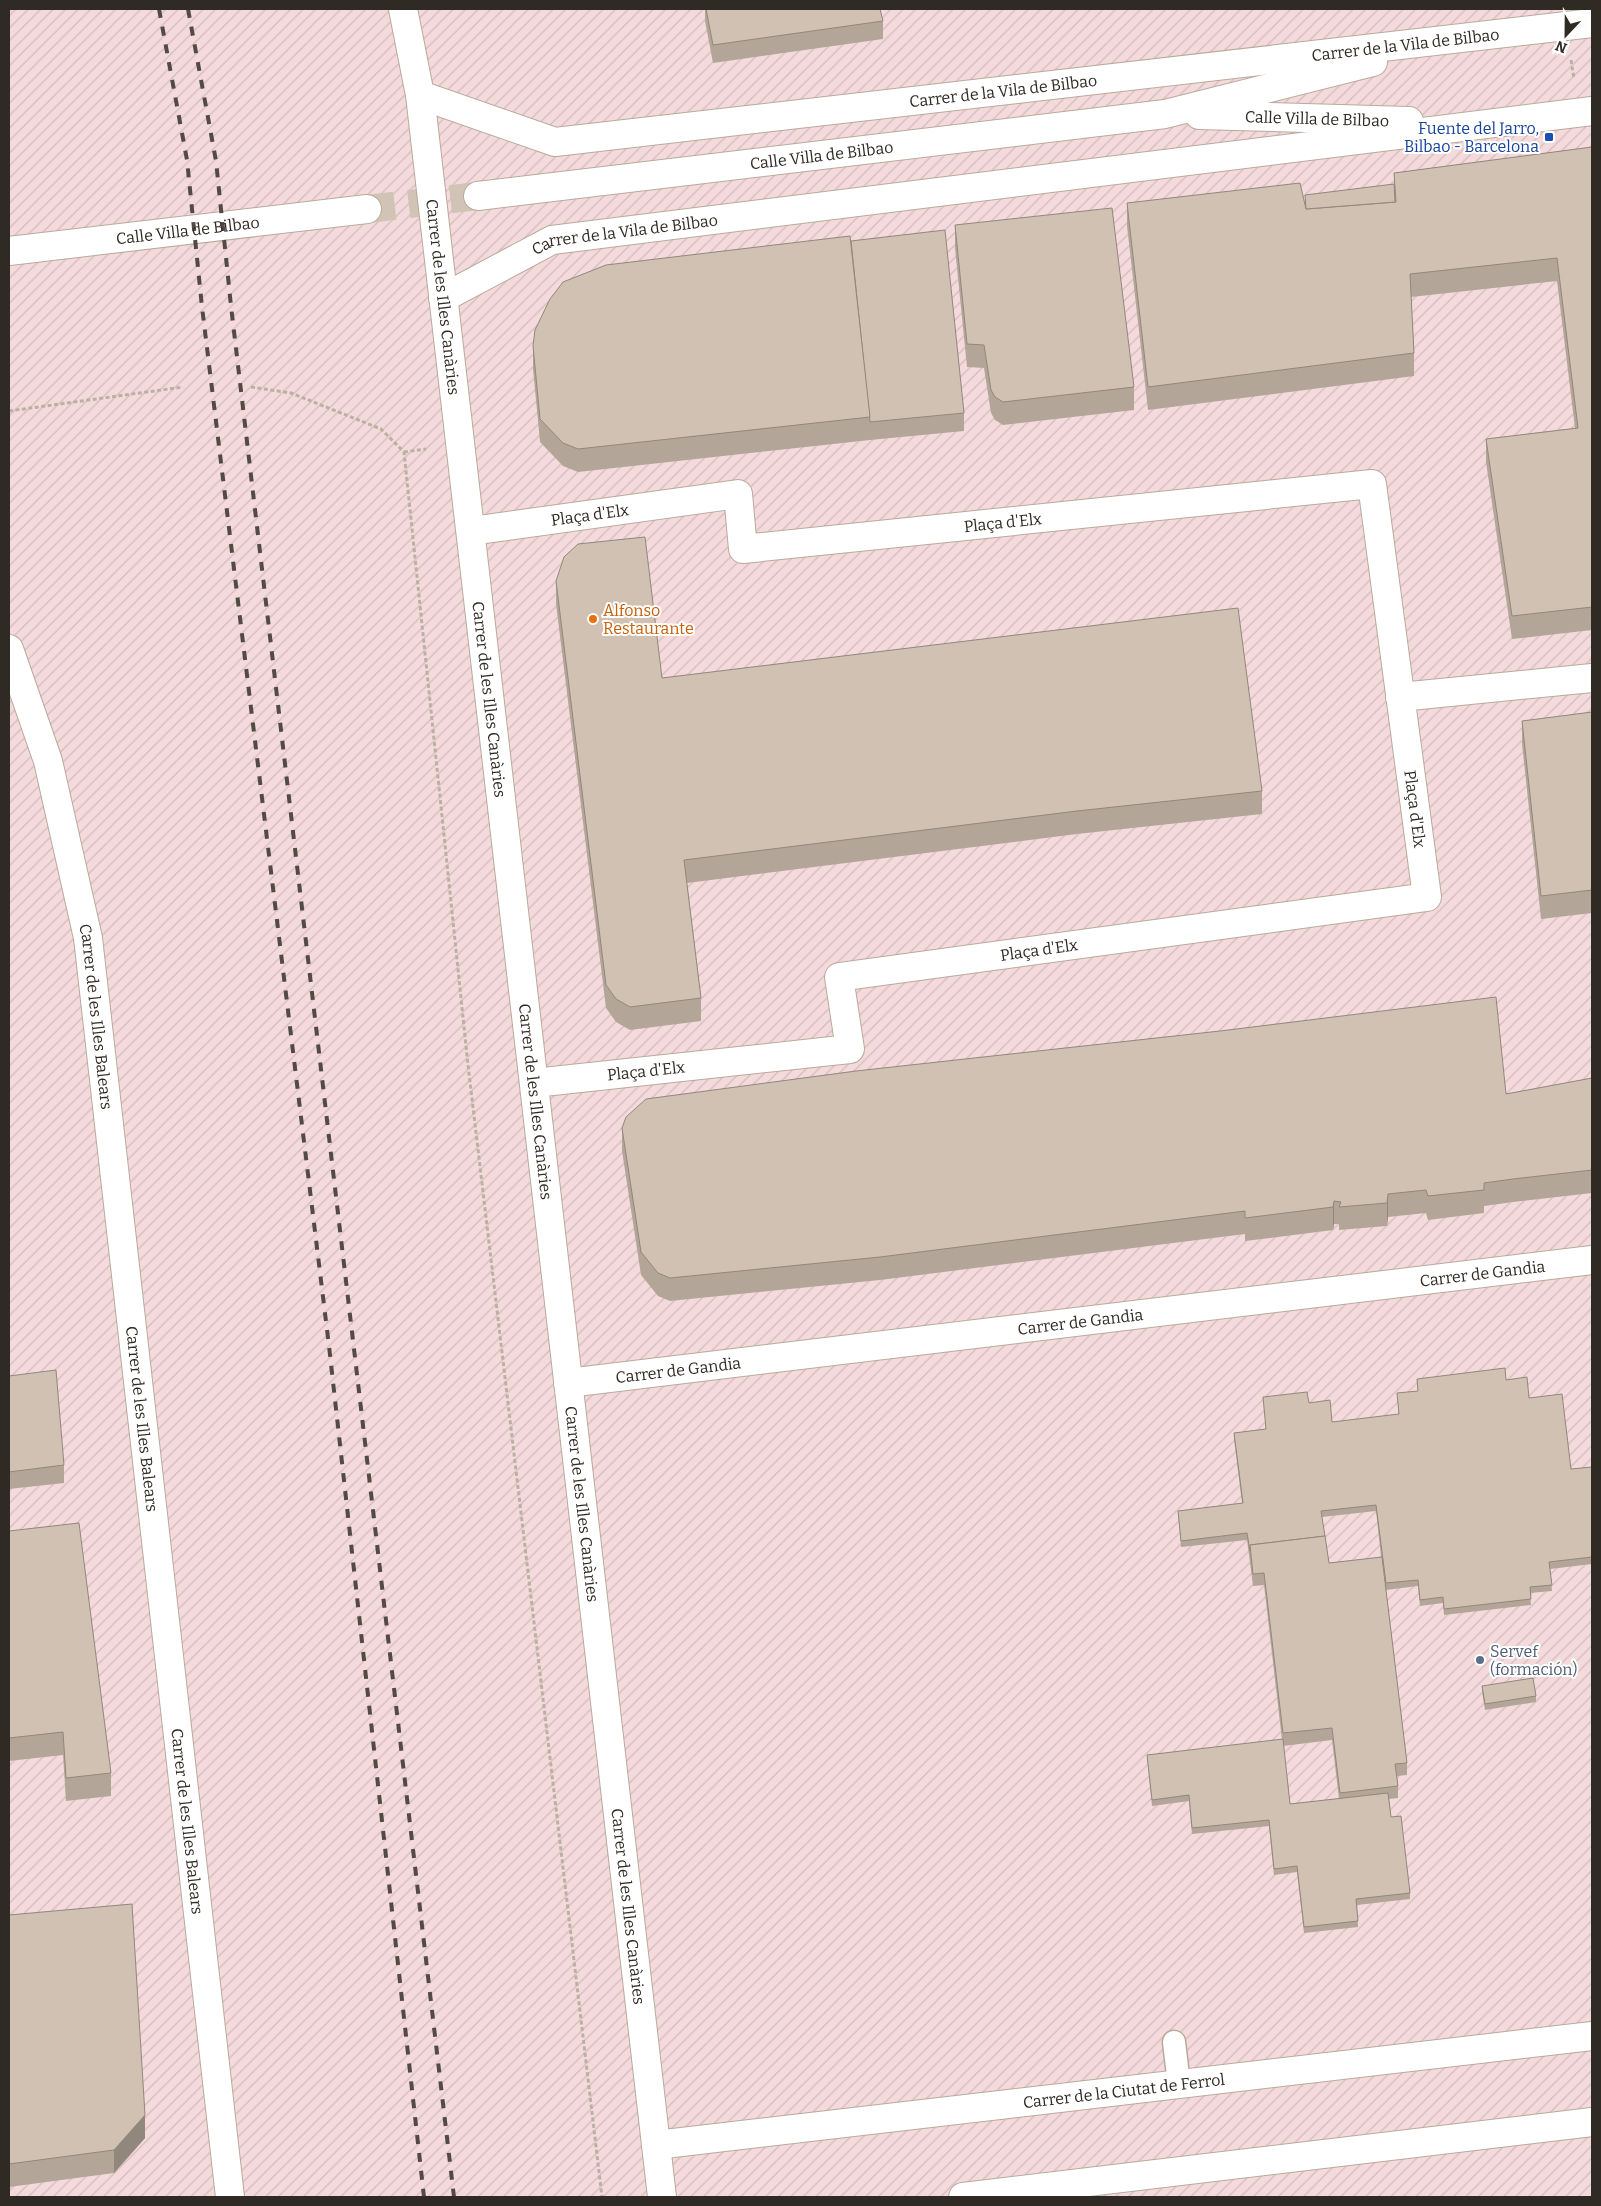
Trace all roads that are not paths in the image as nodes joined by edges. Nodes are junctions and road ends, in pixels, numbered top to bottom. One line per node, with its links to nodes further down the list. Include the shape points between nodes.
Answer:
1 (403, 9): 4 (street, Carrer de les Illes Canàries)
2 (1592, 23): 3 (street, Carrer de la Vila de Bilbao)
3 (1484, 35): 4 (street, Carrer de la Vila de Bilbao, via 555,142); 6 (street, Calle Villa de Bilbao)
4 (420, 95): 11 (street, Carrer de les Illes Canàries)
5 (1586, 112): 7 (street, Carrer de la Vila de Bilbao)
6 (1165, 114): 7 (street, Calle Villa de Bilbao); 8 (street, Calle Villa de Bilbao)
7 (1498, 124): 11 (street, Carrer de la Vila de Bilbao, via 552,240)
8 (478, 196)
9 (368, 209): 10 (street, Calle Villa de Bilbao)
10 (9, 251)
11 (444, 298): 12 (street, Carrer de les Illes Canàries)
12 (471, 531): 15 (street, Plaça d'Elx, via 738,494 743,549 1372,484); 16 (street, Carrer de les Illes Canàries)
13 (9, 650): 24 (street, Carrer de les Illes Balears, via 48,761 88,938)
14 (1592, 678): 15 (street)
15 (1400, 697): 16 (street, Plaça d'Elx, via 1427,897 839,977 850,1049)
16 (534, 1083): 18 (street, Carrer de les Illes Canàries)
17 (1592, 1260): 18 (street, Carrer de Gandia)
18 (568, 1383): 23 (street, Carrer de les Illes Canàries)
19 (1592, 2036): 21 (street, Carrer de la Ciutat de Ferrol)
20 (1174, 2042): 21 (lane)
21 (1179, 2084): 23 (street, Carrer de la Ciutat de Ferrol)
22 (1592, 2122): 26 (street)
23 (656, 2146): 25 (street, Carrer de les Illes Canàries)
24 (230, 2197)
25 (662, 2197)
26 (963, 2197)

